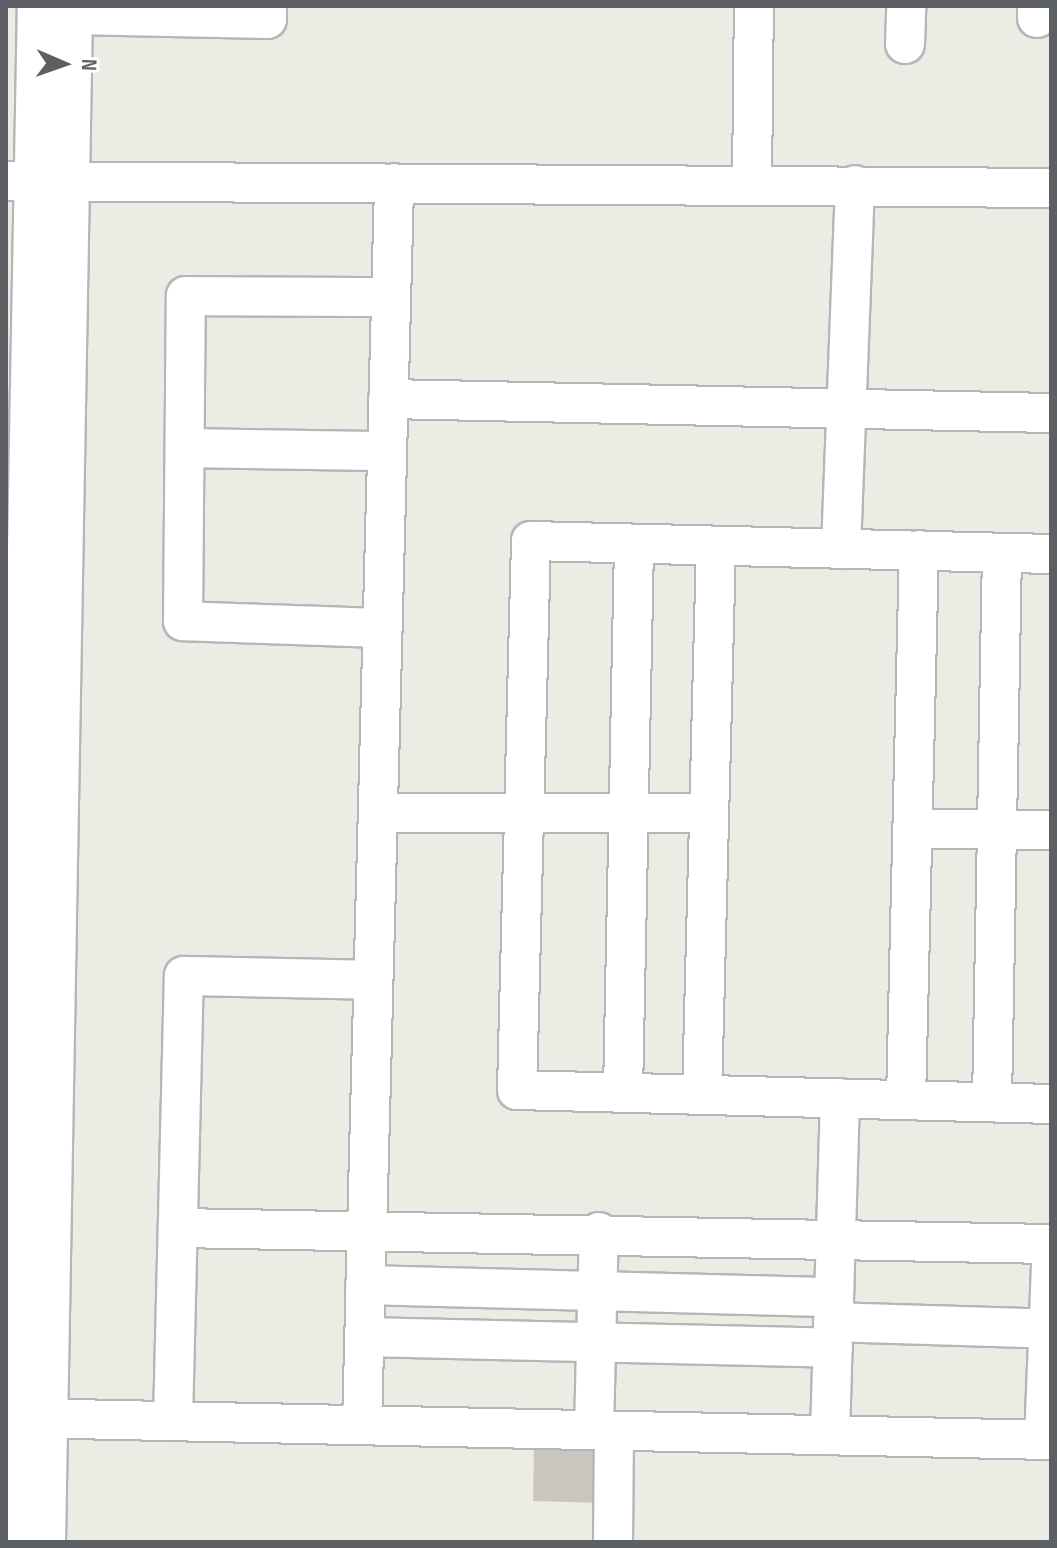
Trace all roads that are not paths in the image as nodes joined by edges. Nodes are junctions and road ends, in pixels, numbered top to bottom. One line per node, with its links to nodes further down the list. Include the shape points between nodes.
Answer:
1 (37, 6): 7 (street)
2 (267, 6): 5 (street, via 267,19)
3 (754, 6): 9 (street)
4 (906, 6): 6 (street)
5 (73, 10): 7 (street)
6 (905, 44)
7 (37, 181): 8 (street); 47 (street); 52 (street)
8 (394, 183): 9 (street); 12 (street)
9 (752, 184): 10 (street)
10 (855, 185): 11 (street); 14 (street)
11 (1051, 188)
12 (391, 297): 13 (street); 16 (street, via 186,296)
13 (388, 399): 14 (street); 17 (street)
14 (847, 408): 15 (street); 20 (street)
15 (1051, 413)
16 (185, 448): 17 (street); 24 (street, via 183,621)
17 (387, 451): 24 (street)
18 (634, 544): 19 (street); 27 (street, via 531,541); 28 (street)
19 (716, 546): 20 (street); 26 (street)
20 (841, 549): 21 (street)
21 (919, 550): 22 (street); 29 (street)
22 (1002, 553): 23 (street); 30 (street)
23 (1051, 554)
24 (382, 628): 25 (street)
25 (378, 813): 27 (street); 32 (street)
26 (709, 813): 28 (street); 34 (street)
27 (524, 814): 28 (street); 33 (street, via 517,1090)
28 (629, 814): 33 (street)
29 (912, 829): 30 (street); 36 (street)
30 (997, 829): 31 (street); 37 (street)
31 (1051, 830)
32 (373, 980): 39 (street); 40 (street, via 184,976)
33 (623, 1093): 34 (street)
34 (702, 1095): 35 (street)
35 (840, 1098): 36 (street); 42 (street)
36 (906, 1100): 37 (street)
37 (992, 1102): 38 (street)
38 (1051, 1104)
39 (367, 1226): 40 (street); 41 (street); 45 (street)
40 (178, 1228): 53 (street)
41 (599, 1232): 42 (street); 46 (street)
42 (836, 1238): 43 (street); 48 (street)
43 (1051, 1244)
44 (1051, 1264): 49 (street)
45 (365, 1285): 46 (street); 50 (street)
46 (598, 1291): 48 (street); 51 (street)
47 (10, 1292): 52 (street)
48 (833, 1322): 49 (street); 51 (street); 56 (street)
49 (1050, 1329): 57 (street)
50 (364, 1337): 51 (street); 54 (street)
51 (596, 1343): 55 (street)
52 (22, 1418): 53 (street); 58 (street); 59 (street)
53 (173, 1421): 54 (street)
54 (362, 1425): 55 (street)
55 (604, 1430): 56 (street); 60 (street)
56 (830, 1435): 57 (street)
57 (1048, 1440)
58 (9, 1542)
59 (46, 1542)
60 (613, 1542)

